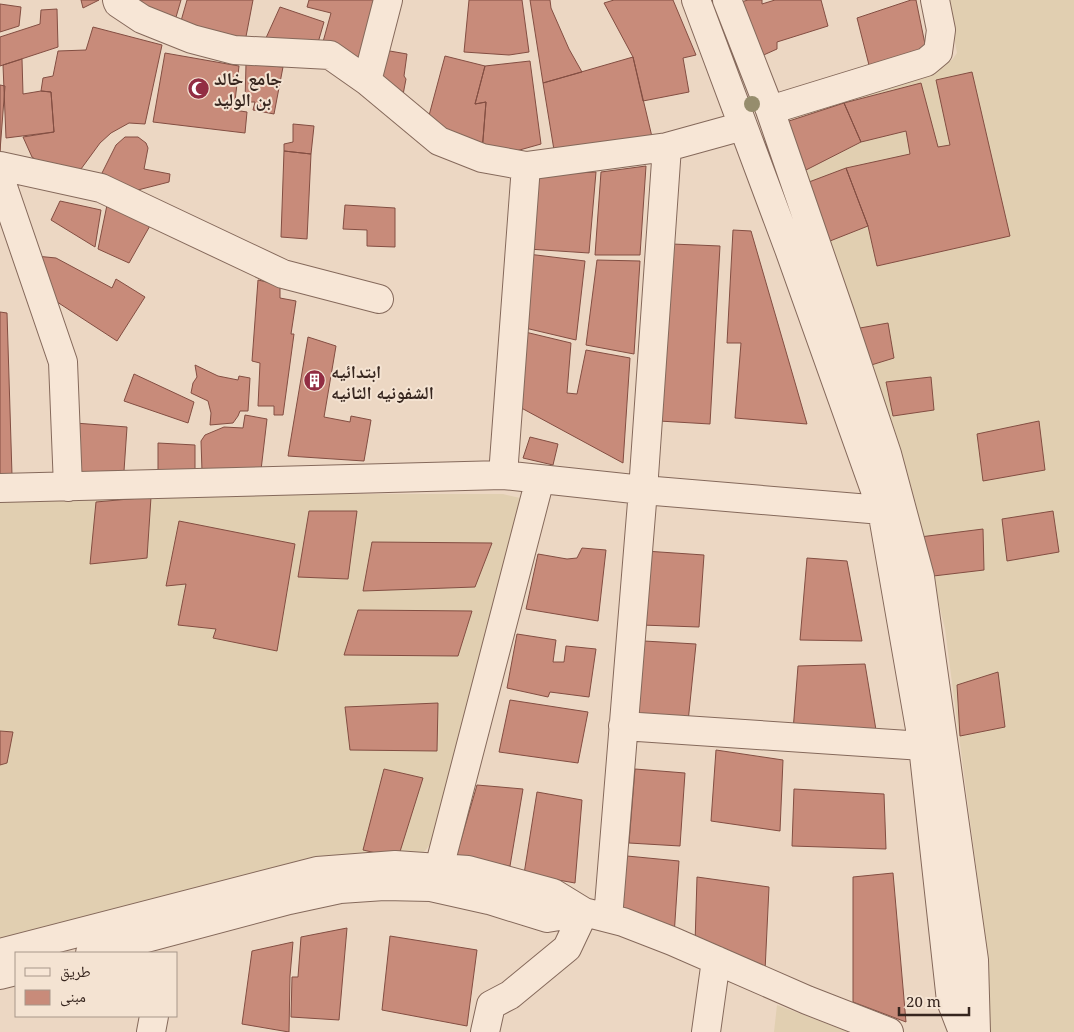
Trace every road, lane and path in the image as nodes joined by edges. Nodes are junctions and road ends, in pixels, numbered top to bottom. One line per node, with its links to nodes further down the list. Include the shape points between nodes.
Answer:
1 (117, 0): 6 (street, via 142,18 192,39 234,50 330,55)
2 (388, 0): 6 (street)
3 (696, 0): 8 (street)
4 (726, 0): 7 (street)
5 (936, 0): 7 (street, via 941,30 938,52 926,62)
6 (367, 81): 11 (street, via 439,141 482,158)
7 (770, 110): 36 (street, via 887,454 920,577 974,960)
8 (743, 126): 9 (street); 19 (street)
9 (667, 147): 11 (street); 18 (street)
10 (0, 166): 13 (street, via 101,188 283,274)
11 (526, 166): 14 (street)
12 (0, 178): 16 (street, via 63,362)
13 (378, 299)
14 (503, 475): 15 (street); 16 (street)
15 (540, 479): 18 (street); 22 (street)
16 (68, 487): 17 (street)
17 (0, 488)
18 (643, 490): 19 (street); 20 (street)
19 (882, 510): 21 (street)
20 (623, 726): 21 (street); 23 (street)
21 (922, 746): 35 (street, via 951,1001)
22 (439, 868): 23 (street, via 468,870 553,893); 26 (street, via 395,865 317,871)
23 (596, 915): 24 (street, via 547,918 431,887 384,886 340,889 289,900); 27 (street); 32 (street, via 567,948 510,995 491,1005)
24 (166, 943): 25 (street)
25 (98, 952)
26 (0, 953)
27 (716, 960): 33 (street); 34 (street)
28 (15, 971): 29 (street)
29 (0, 975)
30 (154, 1017): 31 (street)
31 (151, 1032)
32 (485, 1032)
33 (706, 1032)
34 (889, 1032)
35 (963, 1032)
36 (976, 1032)

